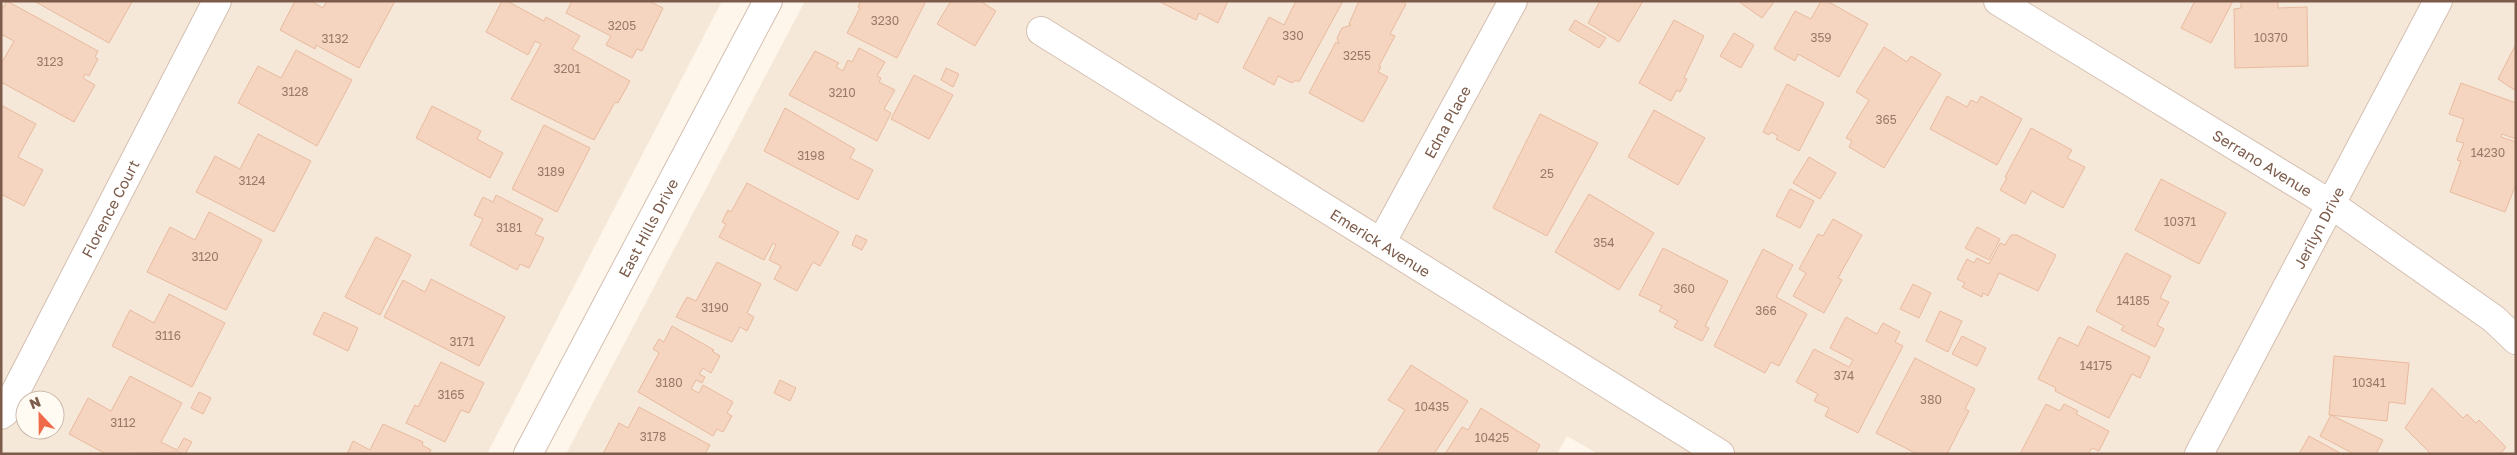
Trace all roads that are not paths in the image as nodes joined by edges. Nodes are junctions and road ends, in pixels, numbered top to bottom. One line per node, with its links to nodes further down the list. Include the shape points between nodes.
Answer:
1 (217, 1): 10 (street, Florence Court)
2 (768, 1): 11 (street, East Hills Drive)
3 (1513, 1): 8 (street, Edna Place)
4 (1998, 1): 7 (street, Serrano Avenue)
5 (2438, 1): 7 (street, Jerilyn Drive)
6 (1041, 31): 8 (street, Emerick Avenue)
7 (2332, 205): 9 (street, Serrano Avenue, via 2494,318); 13 (street, Jerilyn Drive)
8 (1381, 243): 12 (street, Emerick Avenue)
9 (2516, 340)
10 (1, 415)
11 (528, 454)
12 (1720, 454)
13 (2199, 454)

